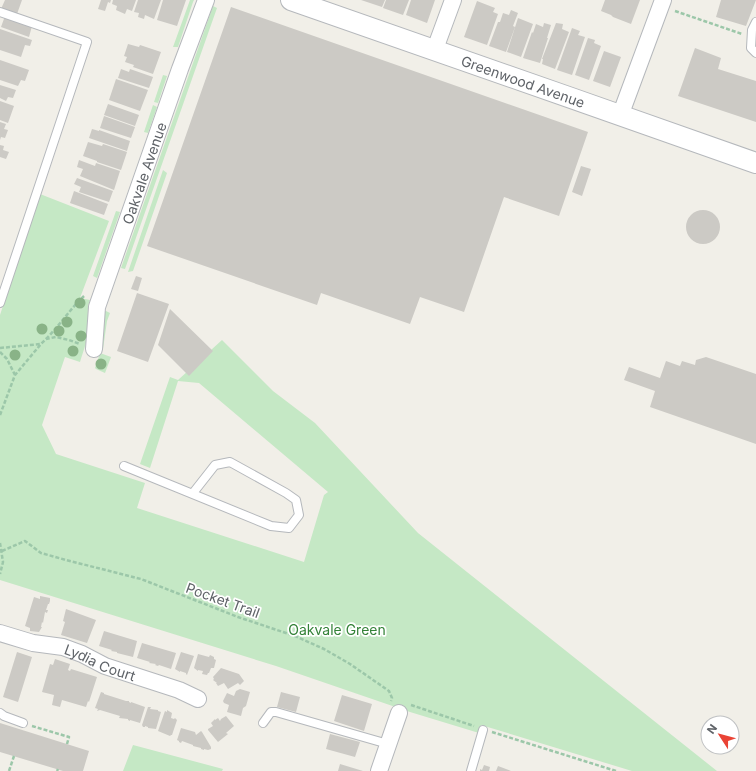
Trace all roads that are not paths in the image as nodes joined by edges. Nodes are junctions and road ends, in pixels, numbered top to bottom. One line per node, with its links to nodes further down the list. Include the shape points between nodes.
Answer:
1 (206, 0): 12 (street, Oakvale Avenue, via 102,292)
2 (291, 0): 7 (street, Greenwood Avenue)
3 (453, 0): 7 (street)
4 (669, 5): 9 (street)
5 (0, 12): 11 (lane, via 87,42)
6 (756, 22): 8 (lane, via 752,30 751,48)
7 (435, 49): 9 (street, Greenwood Avenue)
8 (756, 53)
9 (620, 116): 10 (street, Greenwood Avenue)
10 (756, 163)
11 (0, 303)
12 (88, 347)
13 (124, 466): 14 (lane)
14 (193, 493): 14 (lane, via 271,526 289,528 299,515 296,500 230,462 215,465)
15 (0, 633): 16 (street, Lydia Court, via 34,643 63,647 105,666 179,690)
16 (198, 699)
17 (397, 703): 22 (street)
18 (0, 713): 19 (lane)
19 (23, 722)
20 (262, 723): 22 (lane, via 271,712 276,712)
21 (483, 730): 24 (lane)
22 (388, 744): 23 (street)
23 (379, 771)
24 (471, 771)

